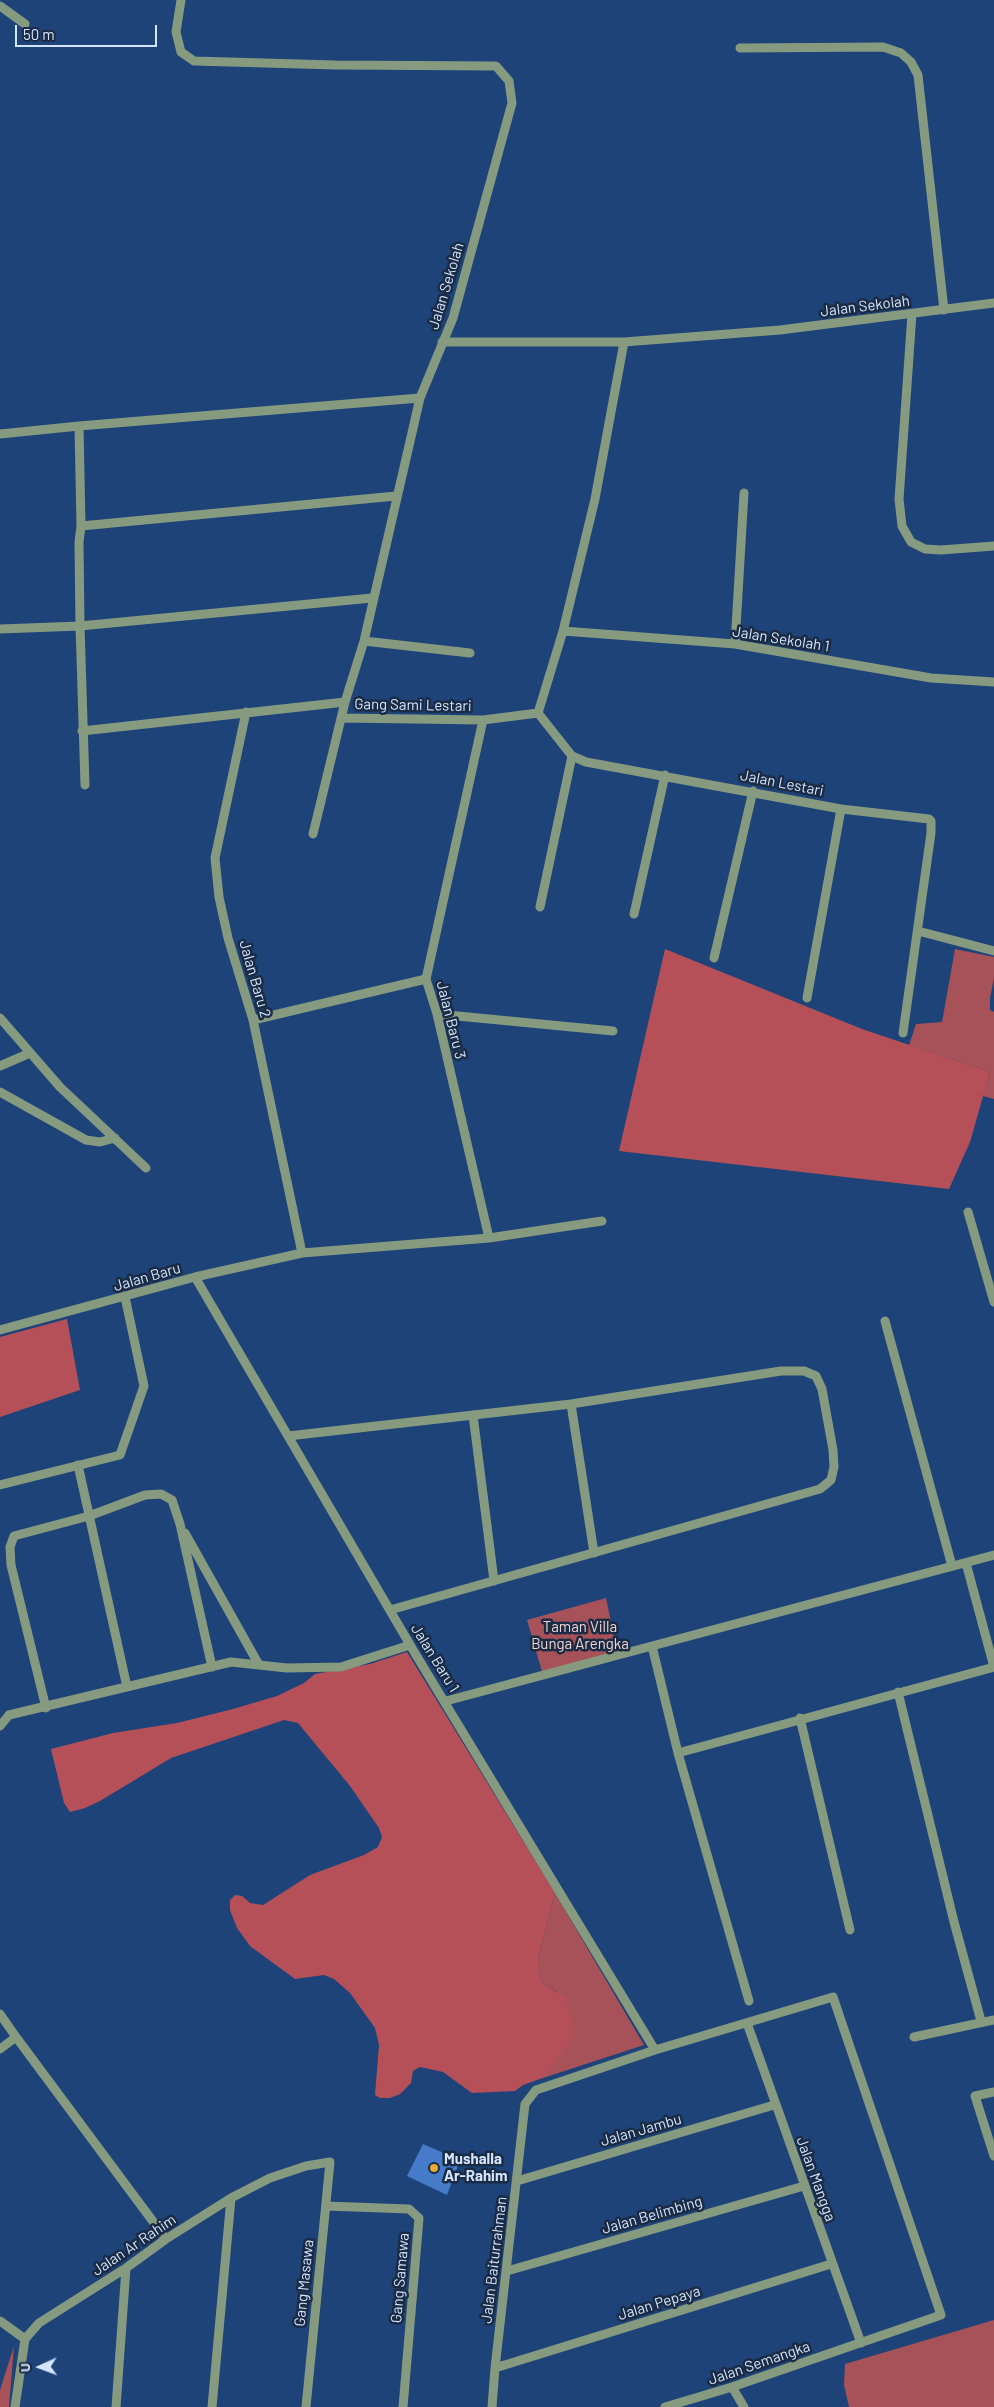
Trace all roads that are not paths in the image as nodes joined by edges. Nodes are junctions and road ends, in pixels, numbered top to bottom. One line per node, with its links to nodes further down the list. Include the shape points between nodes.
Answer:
1 (181, 0): 8 (street, Jalan Sekolah, via 176,32 181,52 194,61 496,66 504,73 509,81 512,104 453,318)
2 (0, 6): 3 (street)
3 (25, 24)
4 (740, 48): 6 (street, via 882,47 901,53 911,62 918,75)
5 (994, 303): 6 (street, Jalan Sekolah)
6 (944, 310): 7 (street, Jalan Sekolah)
7 (912, 314): 9 (street, Jalan Sekolah, via 780,330); 16 (street, via 899,499 902,526 911,542 925,549)
8 (442, 342): 9 (street, Jalan Sekolah); 10 (street)
9 (624, 342): 20 (street, via 595,499)
10 (420, 398): 11 (street); 14 (street, via 407,462)
11 (79, 426): 12 (street); 15 (street)
12 (0, 434)
13 (744, 493): 22 (street)
14 (396, 496): 15 (street); 17 (street)
15 (81, 526): 18 (street)
16 (994, 546)
17 (372, 598): 18 (street); 21 (street)
18 (80, 626): 19 (street); 30 (street)
19 (0, 629)
20 (563, 631): 22 (street, Jalan Sekolah 1); 27 (street)
21 (364, 641): 23 (street); 25 (street)
22 (735, 644): 24 (street, Jalan Sekolah 1, via 931,678)
23 (470, 653)
24 (994, 682)
25 (345, 702): 26 (street); 28 (street)
26 (246, 712): 30 (street); 46 (street, Jalan Baru 2, via 215,858 228,938)
27 (538, 713): 29 (street, Gang Sami Lestari); 31 (street)
28 (342, 718): 29 (street, Gang Sami Lestari); 36 (street)
29 (483, 720): 42 (street, Jalan Baru 3)
30 (82, 731): 33 (street)
31 (572, 756): 32 (street, Jalan Lestari, via 586,762); 37 (street)
32 (665, 775): 34 (street, Jalan Lestari); 38 (street)
33 (85, 785)
34 (753, 791): 35 (street, Jalan Lestari); 41 (street)
35 (841, 809): 39 (street, Jalan Lestari, via 925,817 931,821); 43 (street)
36 (313, 834)
37 (540, 907)
38 (634, 914)
39 (918, 931): 40 (street); 48 (street)
40 (994, 950)
41 (714, 958)
42 (426, 979): 44 (street, Jalan Baru 3); 46 (street)
43 (807, 998)
44 (436, 1014): 47 (street); 56 (street, Jalan Baru 3)
45 (0, 1018): 49 (street)
46 (253, 1020): 57 (street, Jalan Baru 2)
47 (614, 1031)
48 (903, 1032)
49 (30, 1053): 50 (street); 52 (street, via 60,1087)
50 (0, 1066)
51 (0, 1092): 52 (street, via 86,1140 100,1142)
52 (115, 1138): 53 (street)
53 (146, 1168)
54 (968, 1212): 60 (street)
55 (602, 1221): 56 (street, Jalan Baru)
56 (489, 1238): 57 (street, Jalan Baru)
57 (302, 1253): 58 (street, Jalan Baru)
58 (195, 1277): 59 (street, Jalan Baru); 65 (street, Jalan Baru 1)
59 (125, 1297): 62 (street, Jalan Baru); 66 (street, via 144,1386 120,1455)
60 (994, 1302)
61 (885, 1321): 73 (street)
62 (0, 1330)
63 (571, 1404): 64 (street); 70 (street); 70 (street, via 804,1371 816,1376 822,1389 833,1450 831,1480 820,1489)
64 (473, 1415): 65 (street); 74 (street)
65 (288, 1436): 75 (street, Jalan Baru 1)
66 (78, 1465): 67 (street); 68 (street)
67 (0, 1485)
68 (90, 1516): 69 (street, via 146,1495 161,1494 172,1500); 80 (street); 83 (street, via 14,1536 10,1547 11,1565)
69 (180, 1524): 78 (street); 79 (street)
70 (594, 1553): 74 (street)
71 (994, 1554): 72 (street)
72 (966, 1562): 73 (street); 81 (street, via 994,1667)
73 (952, 1566): 77 (street)
74 (494, 1581): 75 (street)
75 (390, 1610): 76 (street, Jalan Baru 1)
76 (410, 1645): 78 (street, via 341,1667); 82 (street, Jalan Baru 1)
77 (652, 1646): 82 (street); 86 (street)
78 (259, 1665): 79 (street, via 232,1662)
79 (212, 1667): 80 (street)
80 (127, 1687): 83 (street)
81 (898, 1692): 84 (street); 91 (street)
82 (446, 1701): 96 (street, Jalan Baru 1)
83 (46, 1708): 85 (street, via 9,1715)
84 (800, 1718): 86 (street); 87 (street)
85 (0, 1726)
86 (678, 1753): 88 (street)
87 (850, 1930)
88 (749, 2001)
89 (0, 2014): 93 (street)
90 (994, 2020): 91 (street)
91 (982, 2022): 94 (street)
92 (746, 2023): 96 (street); 98 (street, Jalan Mangga); 111 (street, Jalan Semangka, via 833,1998 941,2315)
93 (16, 2037): 95 (street); 105 (street)
94 (914, 2037)
95 (0, 2049)
96 (655, 2050): 101 (street, Jalan Baiturrahman, via 536,2090 525,2104)
97 (994, 2092): 99 (street, via 975,2096)
98 (774, 2105): 101 (street, Jalan Jambu); 102 (street, Jalan Mangga)
99 (994, 2156)
100 (330, 2162): 103 (street, Jalan Ar Rahim, via 270,2178); 104 (street, Gang Masawa)
101 (517, 2181): 108 (street, Jalan Baiturrahman)
102 (804, 2186): 106 (street, Jalan Mangga); 108 (street, Jalan Belimbing)
103 (231, 2198): 105 (street, Jalan Ar Rahim); 116 (street)
104 (326, 2206): 117 (street, Gang Masawa); 118 (street, Gang Samawa, via 409,2209 419,2218)
105 (166, 2239): 107 (street, Jalan Ar Rahim)
106 (831, 2264): 111 (street, Jalan Mangga); 112 (street, Jalan Pepaya)
107 (126, 2268): 110 (street, Jalan Ar Rahim, via 39,2323); 115 (street)
108 (507, 2271): 112 (street, Jalan Baiturrahman)
109 (0, 2321): 110 (street)
110 (24, 2339): 114 (street)
111 (860, 2343): 113 (street, Jalan Semangka)
112 (494, 2368): 119 (street, Jalan Baiturrahman)
113 (732, 2387): 120 (street, Jalan Semangka); 121 (street)
114 (16, 2407)
115 (116, 2407)
116 (212, 2407)
117 (306, 2407)
118 (403, 2407)
119 (492, 2407)
120 (665, 2407)
121 (744, 2407)

